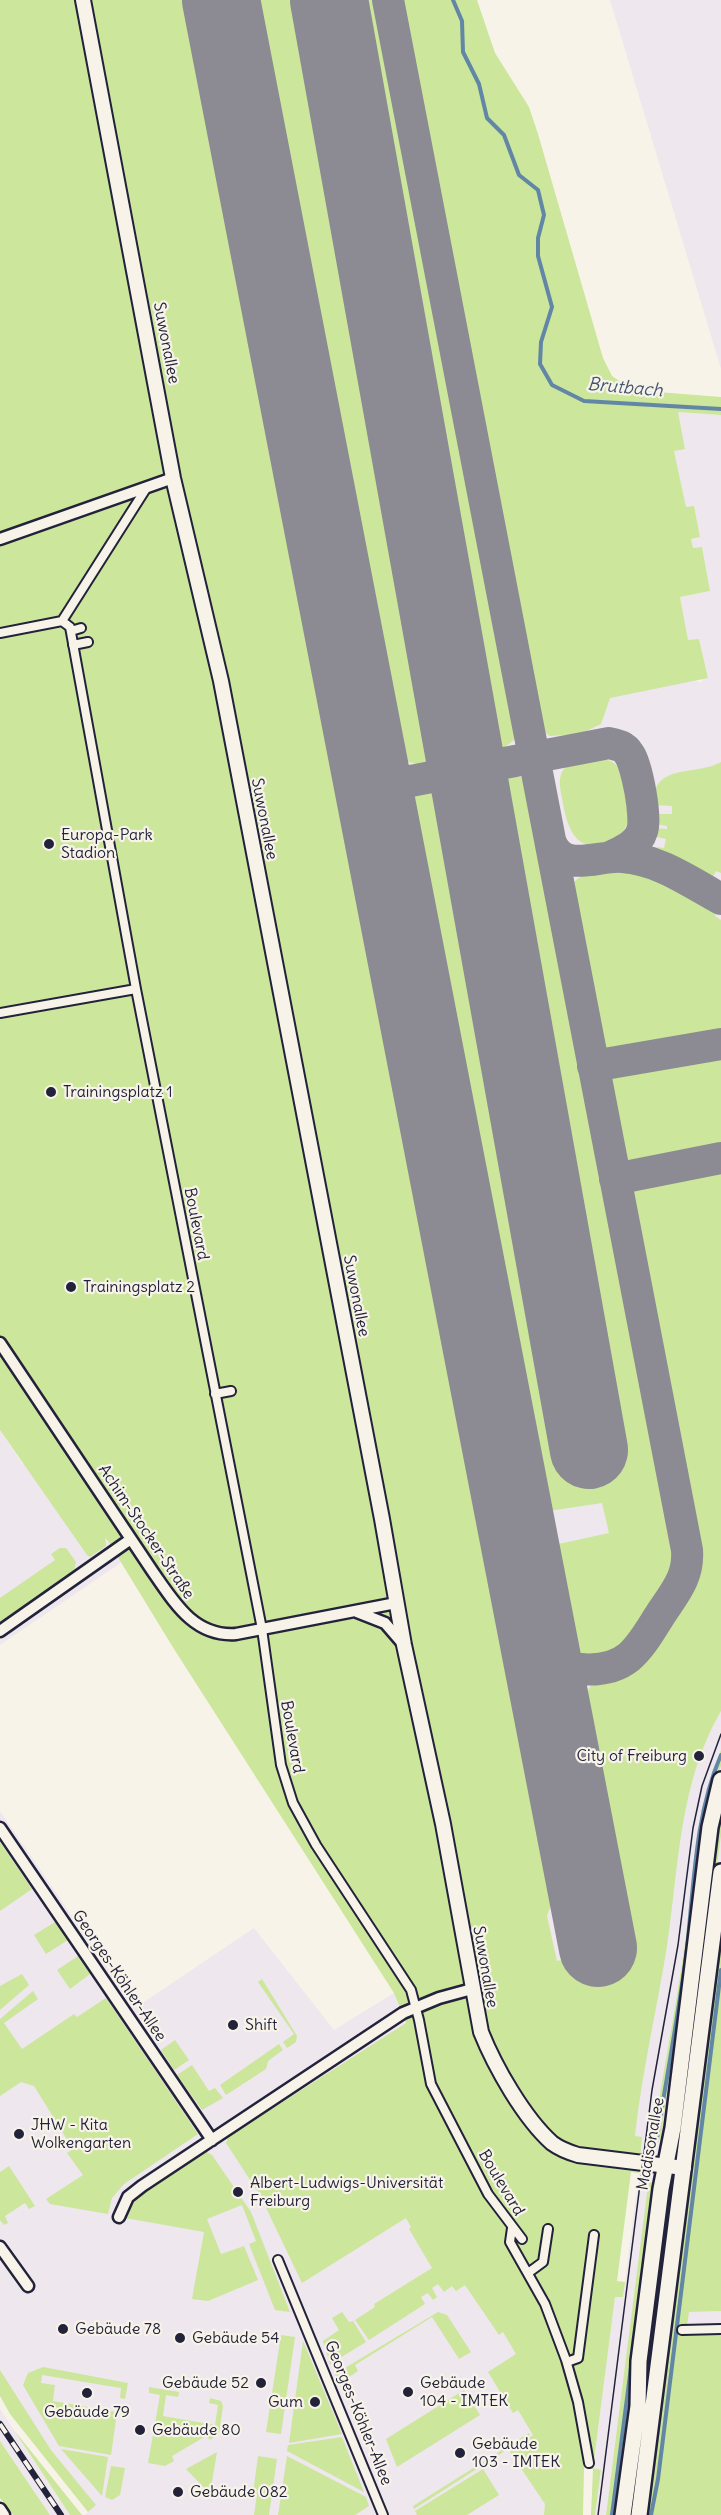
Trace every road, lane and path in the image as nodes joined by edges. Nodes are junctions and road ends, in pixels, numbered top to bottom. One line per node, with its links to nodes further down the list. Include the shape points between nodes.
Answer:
1 (83, 0): 2 (street, Suwonallee)
2 (173, 478): 3 (street); 17 (street, Suwonallee, via 221,681)
3 (147, 487): 4 (street); 5 (street)
4 (0, 539)
5 (62, 621): 7 (street); 8 (street)
6 (81, 628): 7 (street)
7 (71, 631): 10 (street, Boulevard)
8 (0, 633)
9 (88, 642): 10 (street)
10 (73, 645): 11 (street, Boulevard)
11 (136, 989): 12 (street); 15 (street, Boulevard)
12 (0, 1013)
13 (0, 1343): 16 (street, Achim-Stocker-Straße)
14 (231, 1391): 15 (street)
15 (215, 1395): 19 (street, Boulevard)
16 (131, 1539): 19 (street, Achim-Stocker-Straße, via 192,1621 219,1634); 20 (street)
17 (396, 1603): 18 (street, Achim-Stocker-Straße); 21 (street, Suwonallee)
18 (350, 1611): 19 (street, Achim-Stocker-Straße); 21 (street, Suwonallee, via 385,1623)
19 (262, 1629): 26 (street, Boulevard, via 280,1765 293,1803 411,1990)
20 (0, 1631)
21 (404, 1645): 25 (street, Suwonallee, via 443,1824)
22 (721, 1780): 28 (main road, Madisonallee, via 710,1827 674,2128)
23 (0, 1828): 27 (street, Georges-Köhler-Allee)
24 (721, 1872): 29 (main road, Madisonallee)
25 (472, 1989): 26 (street); 28 (street, Suwonallee, via 489,2050 525,2109 552,2142 578,2155)
26 (416, 2007): 27 (street, via 367,2035); 31 (street, Boulevard, via 431,2084 488,2194)
27 (212, 2140): 30 (street, via 128,2197)
28 (666, 2166): 29 (street, Suwonallee); 48 (main road, Madisonallee)
29 (684, 2168): 49 (main road, Madisonallee)
30 (119, 2217)
31 (512, 2228): 34 (street); 37 (street, Boulevard, via 510,2242)
32 (548, 2229): 37 (street, via 543,2262)
33 (594, 2235): 41 (street, via 578,2358)
34 (522, 2239)
35 (0, 2247): 38 (street)
36 (278, 2260): 43 (street, Georges-Köhler-Allee, via 300,2323 328,2371)
37 (528, 2273): 41 (street, Boulevard, via 545,2304)
38 (28, 2286)
39 (721, 2329): 40 (street)
40 (682, 2330)
41 (567, 2362): 44 (street, Boulevard)
42 (367, 2446): 43 (street)
43 (358, 2453): 47 (street, Georges-Köhler-Allee)
44 (589, 2463)
45 (0, 2509): 46 (street)
46 (4, 2515)
47 (383, 2515)
48 (623, 2515)
49 (639, 2515)

